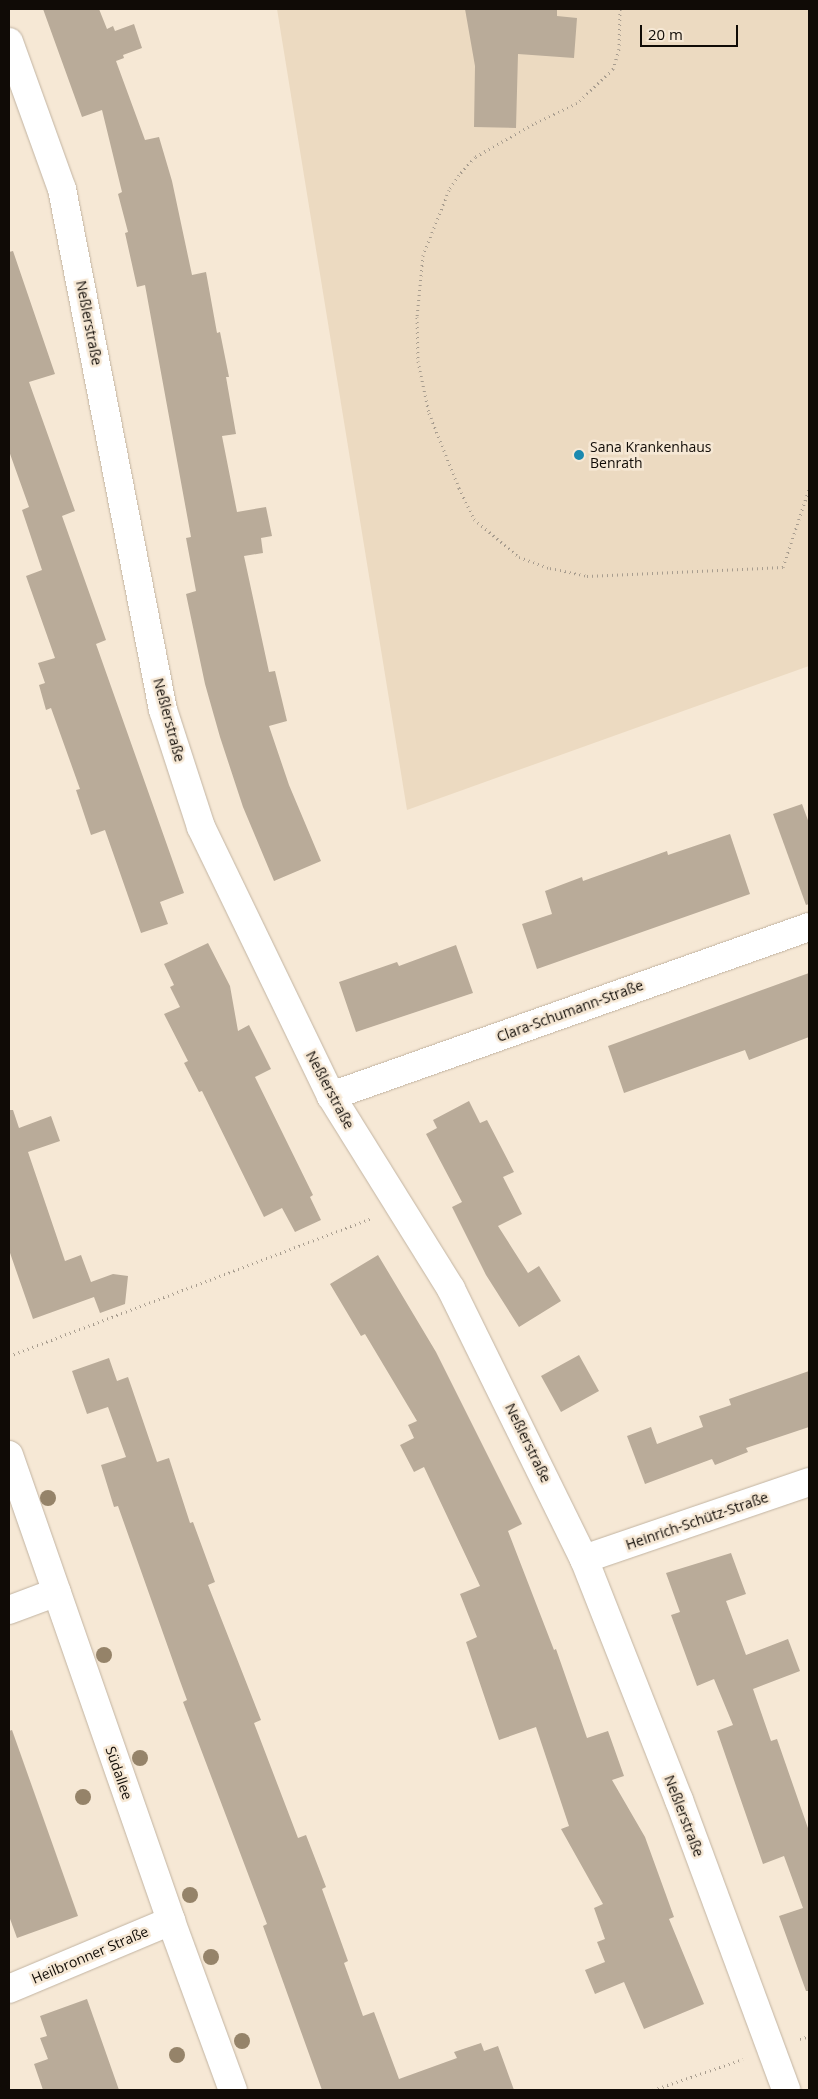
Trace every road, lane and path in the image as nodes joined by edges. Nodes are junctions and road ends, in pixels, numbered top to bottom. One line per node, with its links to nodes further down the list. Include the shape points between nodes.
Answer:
1 (620, 9): 3 (path, via 619,49 613,69 577,103 475,157 449,190 423,255 417,317 418,361 430,413 459,488 474,519 519,557 587,576 783,567)
2 (9, 42): 5 (street, Neßlerstraße, via 62,189 163,710 201,827)
3 (809, 489)
4 (809, 927): 5 (street, Clara-Schumann-Straße)
5 (331, 1096): 6 (street, Neßlerstraße)
6 (398, 1204): 7 (path, via 359,1225); 10 (street, Neßlerstraße, via 452,1289)
7 (9, 1356)
8 (9, 1454): 11 (street, Südallee)
9 (809, 1482): 10 (street, Heinrich-Schütz-Straße)
10 (584, 1559): 18 (street, Neßlerstraße, via 679,1800)
11 (57, 1592): 12 (street); 13 (street, Südallee)
12 (9, 1610)
13 (171, 1921): 14 (street, Heilbronner Straße); 16 (street, Südallee)
14 (9, 1989)
15 (747, 2058): 17 (path)
16 (233, 2090)
17 (653, 2090)
18 (786, 2090)

